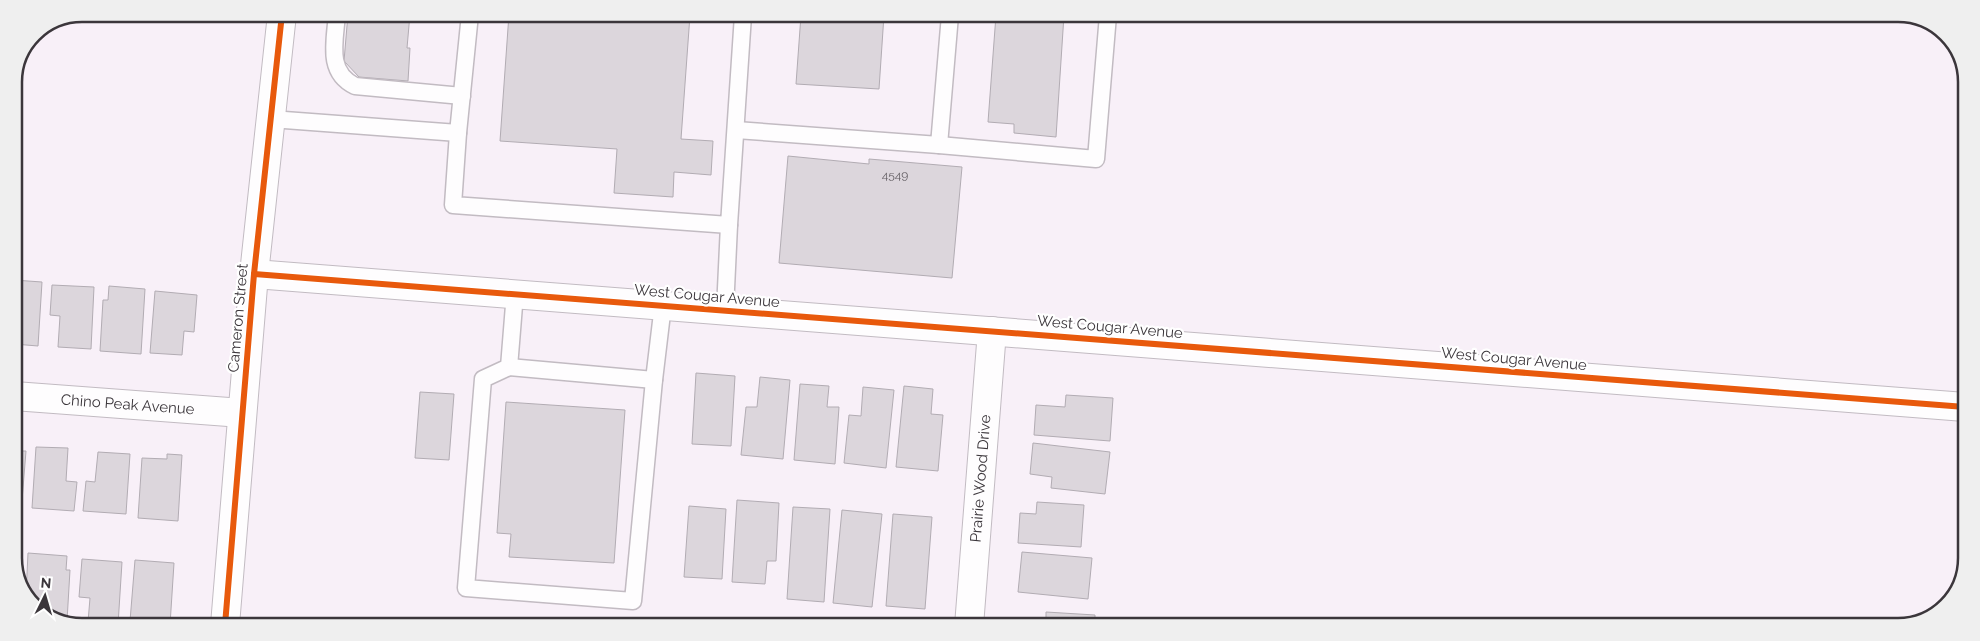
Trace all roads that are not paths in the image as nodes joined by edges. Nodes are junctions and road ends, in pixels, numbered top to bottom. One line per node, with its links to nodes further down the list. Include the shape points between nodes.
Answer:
1 (281, 23): 8 (street, Cameron Street)
2 (337, 23): 7 (lane, via 336,66 345,82 355,86)
3 (469, 23): 7 (lane)
4 (743, 23): 9 (lane)
5 (949, 23): 11 (lane)
6 (1107, 23): 11 (lane, via 1096,159)
7 (462, 96): 10 (lane)
8 (271, 118): 10 (lane); 13 (street, Cameron Street)
9 (736, 130): 11 (lane); 12 (lane)
10 (458, 132): 12 (lane, via 453,205)
11 (939, 145)
12 (729, 225): 16 (lane)
13 (254, 274): 14 (street, West Cougar Avenue); 22 (street, Cameron Street)
14 (516, 293): 15 (street, West Cougar Avenue); 18 (lane)
15 (664, 305): 16 (street, West Cougar Avenue); 19 (lane)
16 (724, 310): 17 (street, West Cougar Avenue)
17 (992, 331): 21 (street, West Cougar Avenue); 24 (street, Prairie Wood Drive)
18 (509, 367): 19 (lane); 19 (lane, via 483,379 466,588 633,600)
19 (654, 380)
20 (23, 397): 22 (street, Chino Peak Avenue)
21 (1958, 406)
22 (242, 413): 23 (street, Cameron Street)
23 (226, 618)
24 (970, 618)

